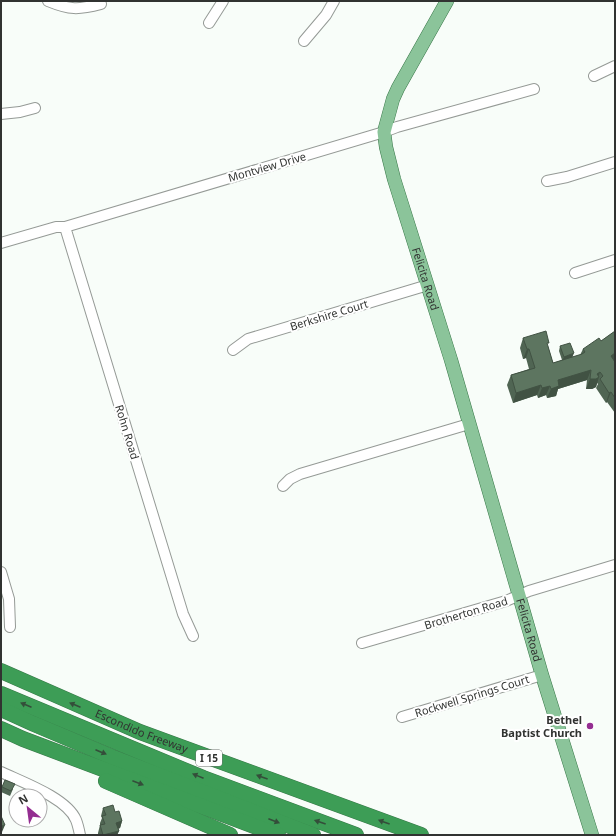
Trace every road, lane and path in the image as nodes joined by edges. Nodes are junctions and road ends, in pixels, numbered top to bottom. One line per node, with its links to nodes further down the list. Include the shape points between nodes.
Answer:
1 (48, 1): 5 (street, via 65,8 85,8)
2 (223, 1): 6 (street)
3 (334, 1): 7 (street)
4 (447, 1): 13 (main road, via 398,88)
5 (101, 4)
6 (209, 23)
7 (304, 41)
8 (615, 66): 9 (street)
9 (594, 76)
10 (534, 89): 13 (street, Montview Drive)
11 (35, 108): 12 (street)
12 (1, 114)
13 (384, 132): 16 (street, Montview Drive); 20 (main road, Felicita Road, via 404,212)
14 (615, 162): 15 (street)
15 (547, 181)
16 (65, 227): 17 (street, Montview Drive); 28 (street, Rohn Road, via 183,614)
17 (3, 239)
18 (615, 260): 19 (street)
19 (575, 272)
20 (428, 285): 21 (street, Berkshire Court, via 248,339); 22 (main road, Felicita Road)
21 (233, 350)
22 (469, 424): 23 (street, via 300,474); 26 (main road, Felicita Road)
23 (283, 486)
24 (615, 565): 26 (street, Brotherton Road)
25 (1, 572): 27 (street, via 9,599)
26 (519, 596): 29 (street, Brotherton Road); 31 (main road, Felicita Road)
27 (10, 627)
28 (193, 636)
29 (362, 643)
30 (1, 672): 43 (highway, Escondido Freeway / I 15, one-way to 30, via 140,732)
31 (542, 675): 34 (street, Rockwell Springs Court); 44 (main road, Felicita Road)
32 (1, 694): 42 (highway, one-way to 32, via 203,778)
33 (1, 709): 41 (highway, one-way to 41, via 112,757)
34 (402, 717)
35 (1, 729): 36 (highway)
36 (23, 739): 39 (highway, via 72,766); 40 (highway, one-way to 40)
37 (1, 772): 38 (street, via 46,792 61,802 76,818)
38 (80, 835)
39 (230, 835)
40 (278, 835)
41 (313, 835)
42 (356, 835)
43 (421, 835)
44 (592, 835)

